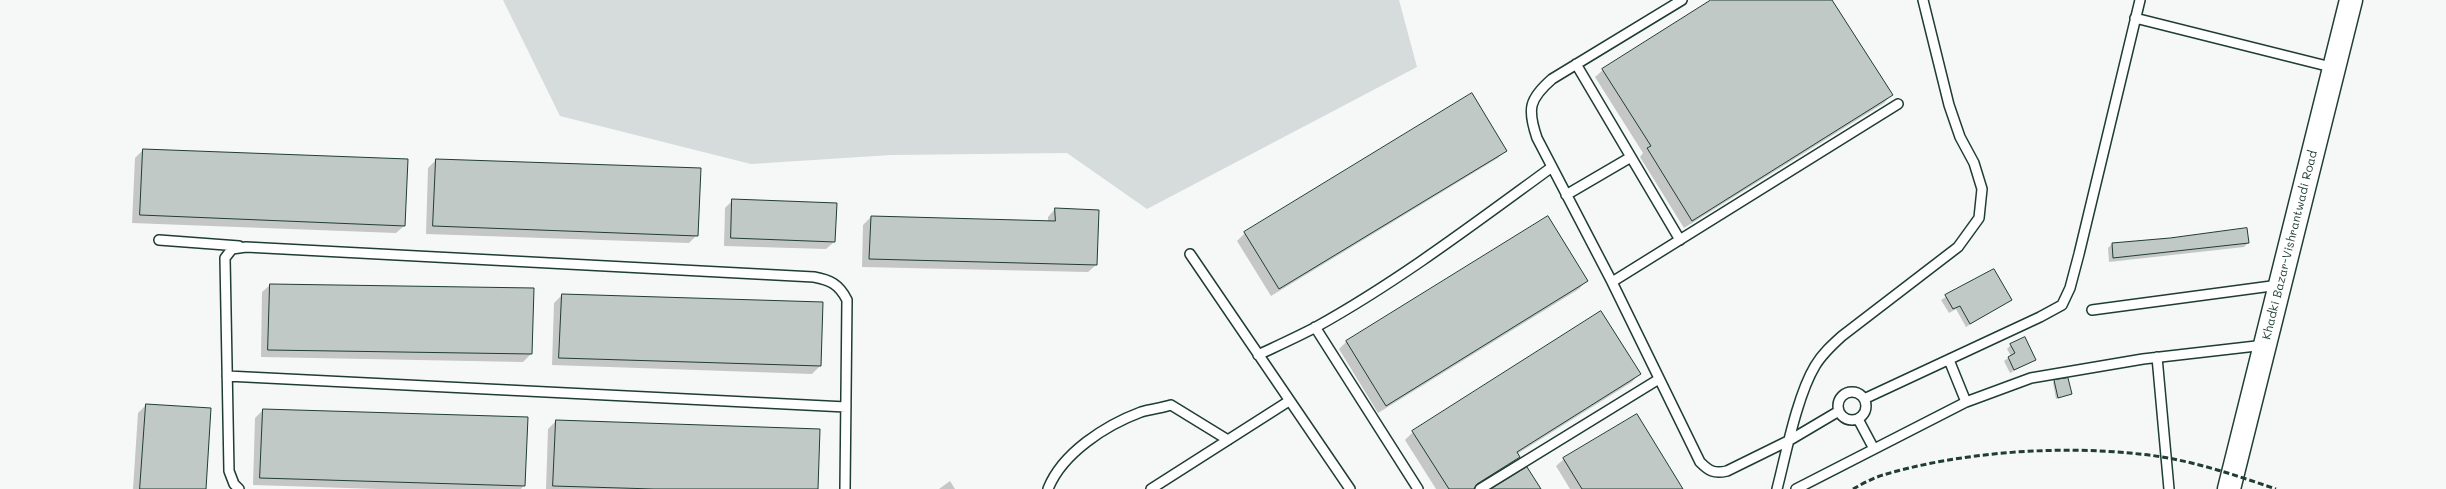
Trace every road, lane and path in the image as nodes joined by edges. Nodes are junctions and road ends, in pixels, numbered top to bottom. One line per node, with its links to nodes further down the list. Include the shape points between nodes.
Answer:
1 (1682, 0): 6 (lane)
2 (1923, 0): 33 (lane, via 1949,105 1982,189 1979,218 1958,247 1826,351 1814,367)
3 (2140, 0): 5 (lane)
4 (2351, 0): 7 (street, Khadki Bazar-Vishrantwadi Road)
5 (2135, 18): 7 (lane); 23 (lane, via 2080,254 2062,305)
6 (1576, 64): 9 (lane); 10 (lane, via 1536,92 1531,107 1531,121)
7 (2335, 68): 17 (street, Khadki Bazar-Vishrantwadi Road)
8 (1898, 104): 13 (lane)
9 (1631, 157): 11 (lane); 13 (lane)
10 (1552, 167): 11 (lane); 19 (lane, via 1448,243)
11 (1566, 195): 16 (lane)
12 (160, 240): 14 (lane)
13 (1680, 240): 16 (lane)
14 (246, 247): 24 (lane, via 232,249 225,258); 29 (lane, via 814,276 831,281 842,289 847,300)
15 (1190, 254): 21 (lane)
16 (1612, 282): 25 (lane)
17 (2280, 285): 18 (lane); 20 (street, Khadki Bazar-Vishrantwadi Road)
18 (2092, 310)
19 (1315, 327): 21 (lane); 42 (lane)
20 (2265, 345): 22 (lane); 47 (street, Khadki Bazar-Vishrantwadi Road)
21 (1258, 355): 27 (lane)
22 (2157, 357): 28 (lane, via 2031,378); 46 (lane)
23 (1949, 360): 26 (lane); 28 (lane)
24 (227, 376): 29 (lane); 35 (lane)
25 (1660, 379): 33 (lane, via 1700,462 1708,470 1716,473 1727,471); 43 (lane)
26 (1864, 399): 30 (lane, via 1860,395 1849,393 1840,399); 31 (lane, via 1865,411)
27 (1289, 401): 32 (lane); 41 (lane)
28 (1966, 402): 34 (lane)
29 (846, 407): 38 (lane)
30 (1839, 411): 31 (lane, via 1846,419); 33 (lane)
31 (1858, 419): 34 (lane)
32 (1228, 440): 39 (lane, via 1171,405 1142,412 1099,433 1054,473); 40 (lane)
33 (1790, 440): 44 (lane)
34 (1874, 449): 45 (lane)
35 (229, 471): 36 (lane); 37 (lane)
36 (228, 489)
37 (238, 489)
38 (845, 489)
39 (1048, 489)
40 (1150, 489)
41 (1350, 489)
42 (1418, 489)
43 (1480, 489)
44 (1777, 489)
45 (1796, 489)
46 (2169, 489)
47 (2229, 489)

